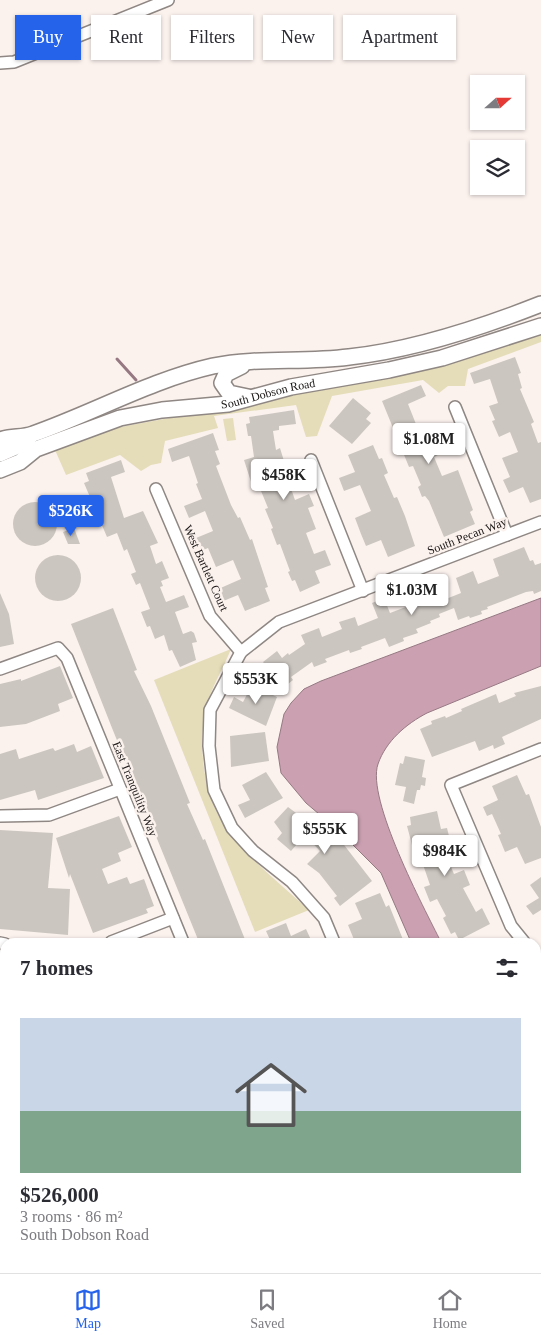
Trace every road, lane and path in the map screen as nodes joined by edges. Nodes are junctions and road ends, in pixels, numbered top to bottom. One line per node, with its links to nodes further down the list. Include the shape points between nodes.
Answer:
1 (168, 0): 2 (street, via 14,62)
2 (0, 63)
3 (541, 304): 5 (street, South Dobson Road, via 472,329 382,352 349,357)
4 (541, 326): 6 (street, South Dobson Road, via 442,358)
5 (265, 359): 6 (street, via 236,368 223,379 224,388 229,393); 9 (street, South Dobson Road, via 214,366 170,378)
6 (254, 397): 9 (street, South Dobson Road, via 206,408 162,410 120,418)
7 (455, 407): 15 (street)
8 (0, 440): 9 (street, South Dobson Road)
9 (33, 442): 10 (street, South Dobson Road); 12 (street, South Dobson Road, via 20,462)
10 (0, 454)
11 (311, 460): 16 (street)
12 (0, 470)
13 (156, 489): 17 (street, West Bartlett Court, via 210,616)
14 (541, 522): 15 (street, South Pecan Way)
15 (507, 535): 16 (street, South Pecan Way)
16 (363, 591): 17 (street, South Pecan Way, via 279,622)
17 (241, 652): 25 (street, via 210,710 209,746 214,790 232,828 253,852 292,882 324,918)
18 (0, 669): 20 (street, East Tranquility Way, via 58,648 67,658)
19 (541, 749): 26 (street, via 451,786 511,926)
20 (120, 789): 21 (street, via 49,815); 22 (street, East Tranquility Way)
21 (0, 816)
22 (173, 918): 23 (street); 24 (street, East Tranquility Way)
23 (121, 938)
24 (180, 938)
25 (332, 938)
26 (521, 938)

